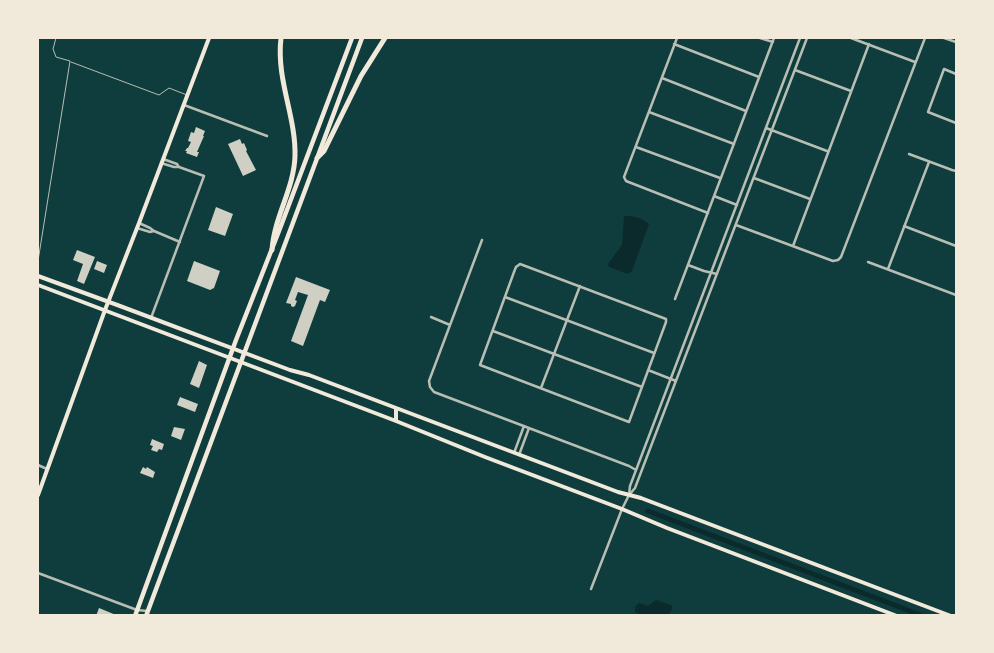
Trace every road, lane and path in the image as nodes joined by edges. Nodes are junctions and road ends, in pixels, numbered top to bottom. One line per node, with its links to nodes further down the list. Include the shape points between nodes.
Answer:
1 (56, 38): 19 (lane, via 53,49 56,57)
2 (209, 38): 26 (main road)
3 (281, 38): 55 (highway, via 281,68 295,156)
4 (352, 38): 55 (highway)
5 (362, 38): 38 (highway)
6 (385, 38): 38 (highway, via 361,76 324,151)
7 (677, 38): 17 (street)
8 (760, 38): 15 (street)
9 (774, 38): 15 (street)
10 (800, 38): 31 (street)
11 (807, 38): 21 (street)
12 (851, 38): 18 (street)
13 (925, 38): 20 (street)
14 (944, 38): 16 (street)
15 (773, 42): 23 (street)
16 (956, 42)
17 (674, 44): 23 (street); 24 (street)
18 (869, 44): 20 (street); 25 (street)
19 (70, 62): 26 (lane, via 159,96 169,88); 56 (lane)
20 (916, 62): 53 (street, via 842,257 833,261)
21 (795, 70): 25 (street); 32 (street)
22 (956, 74): 30 (street, via 944,69 928,112)
23 (760, 77): 28 (street)
24 (662, 78): 28 (street); 29 (street)
25 (851, 91): 36 (street)
26 (187, 95): 27 (main road)
27 (184, 104): 33 (street); 39 (main road)
28 (747, 111): 34 (street)
29 (649, 112): 34 (street); 35 (street)
30 (956, 123)
31 (766, 128): 32 (street); 46 (street)
32 (772, 130): 36 (street); 43 (street)
33 (267, 136)
34 (734, 144): 42 (street)
35 (636, 146): 42 (street); 47 (street, via 624,177 626,182)
36 (828, 152): 45 (street)
37 (909, 154): 40 (street)
38 (317, 158): 76 (highway)
39 (162, 161): 49 (main road); 52 (street, via 204,176)
40 (929, 162): 41 (street); 50 (street)
41 (956, 170)
42 (720, 178): 44 (street)
43 (754, 178): 45 (street); 48 (street)
44 (714, 196): 46 (street); 47 (street)
45 (810, 199): 53 (street)
46 (737, 205): 60 (street)
47 (708, 213): 58 (street)
48 (736, 225): 53 (street); 61 (street)
49 (138, 226): 52 (street); 68 (main road)
50 (904, 226): 54 (street); 59 (street)
51 (482, 240): 73 (street)
52 (180, 242): 71 (street)
53 (793, 246)
54 (956, 246)
55 (272, 250): 75 (highway)
56 (38, 261)
57 (868, 262): 59 (street)
58 (688, 265): 60 (street); 67 (street)
59 (888, 269): 65 (street)
60 (711, 273): 61 (street); 82 (street)
61 (717, 274): 83 (street)
62 (38, 276): 68 (main road)
63 (38, 285): 69 (main road)
64 (580, 286): 66 (street, via 520,264); 72 (street); 77 (street, via 666,319)
65 (956, 295)
66 (505, 297): 72 (street); 74 (street)
67 (675, 299)
68 (108, 302): 69 (main road); 71 (main road)
69 (105, 310): 79 (main road); 93 (main road)
70 (431, 317): 73 (street)
71 (151, 318): 75 (main road)
72 (567, 320): 77 (street); 78 (street)
73 (450, 325): 89 (street, via 429,382 432,390)
74 (493, 331): 78 (street); 85 (street, via 480,365)
75 (233, 349): 76 (main road); 79 (highway)
76 (244, 353): 80 (highway); 86 (main road)
77 (654, 353): 81 (street)
78 (554, 354): 84 (street); 85 (street)
79 (230, 358): 80 (main road); 100 (highway)
80 (241, 363): 88 (main road); 101 (highway)
81 (648, 370): 82 (street); 84 (street)
82 (671, 380): 83 (street); 94 (street)
83 (676, 381): 96 (street, via 635,488)
84 (642, 387): 85 (street, via 629,422)
85 (541, 388)
86 (396, 408): 87 (main road); 88 (main road)
87 (403, 410): 88 (main road); 91 (main road)
88 (396, 421): 97 (main road)
89 (524, 426): 90 (street); 91 (street)
90 (529, 428): 91 (street); 94 (street)
91 (517, 454): 96 (main road)
92 (38, 465): 93 (street)
93 (47, 469): 95 (main road)
94 (636, 470): 96 (street)
95 (38, 495)
96 (629, 495): 97 (street); 103 (main road)
97 (622, 509): 99 (street); 102 (main road)
98 (38, 573): 100 (street)
99 (591, 589)
100 (136, 613): 101 (street)
101 (146, 613)
102 (897, 616)
103 (951, 616)

